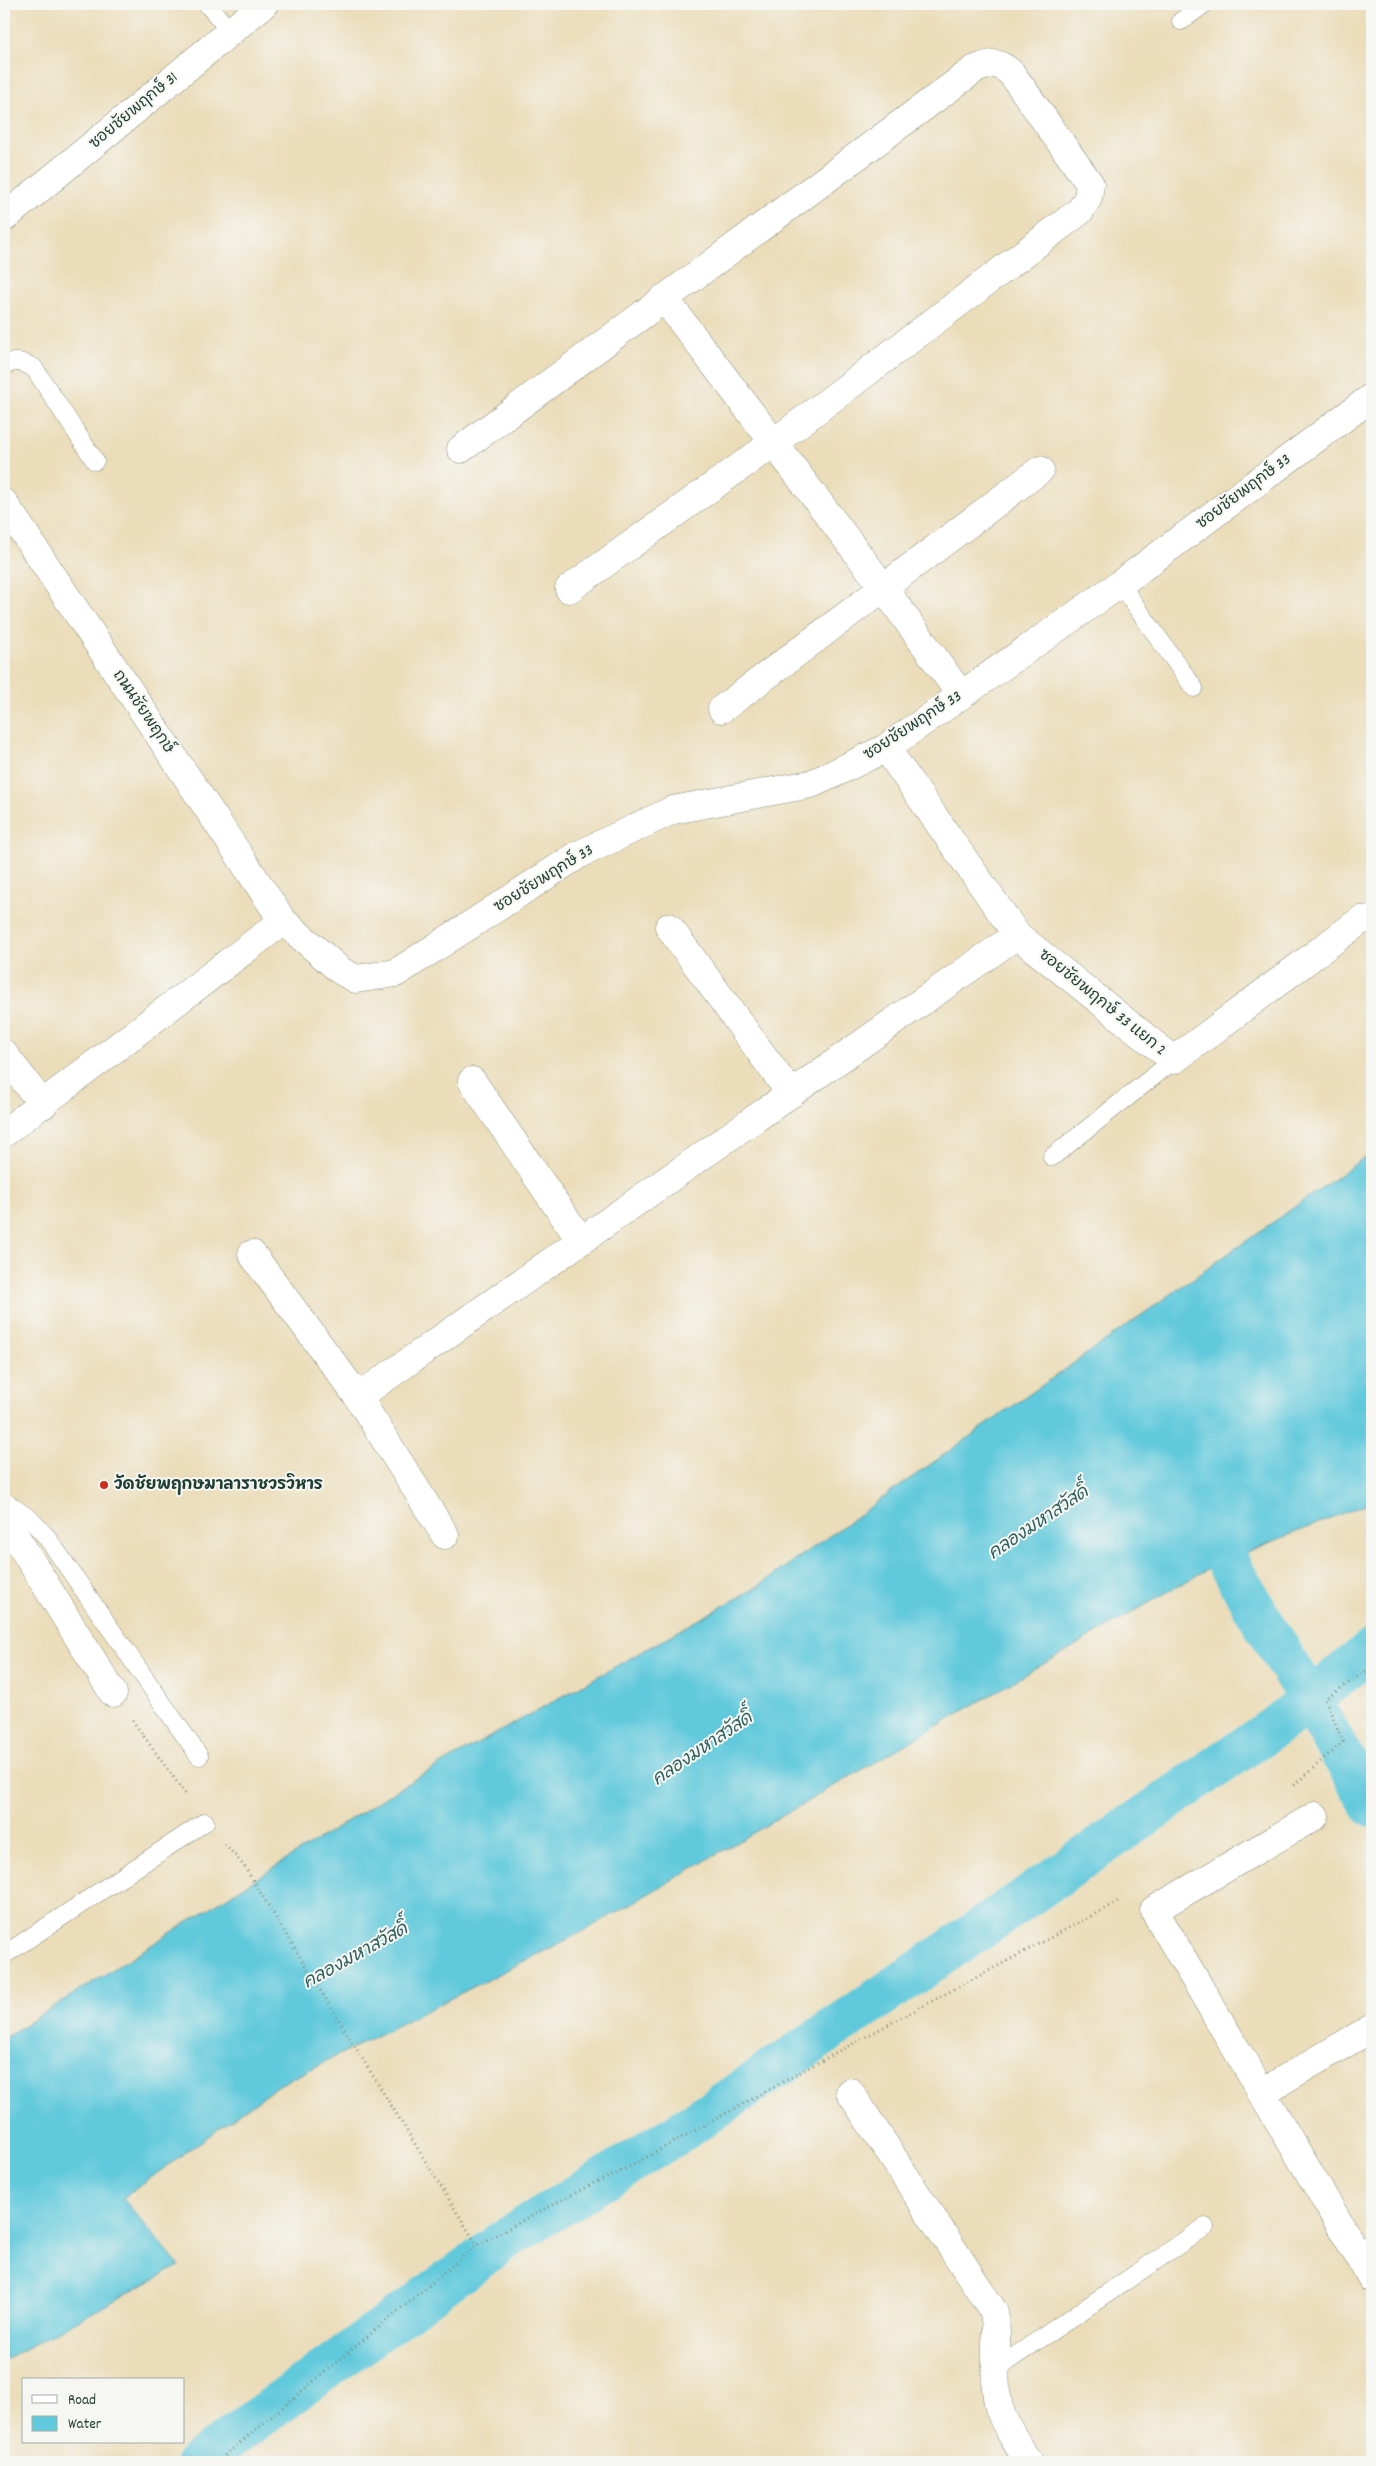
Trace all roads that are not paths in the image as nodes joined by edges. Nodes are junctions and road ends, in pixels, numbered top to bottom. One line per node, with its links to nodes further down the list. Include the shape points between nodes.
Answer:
1 (207, 4): 5 (lane)
2 (264, 4): 5 (street, ซอยชัยพฤกษ์ 31)
3 (1204, 4): 4 (lane)
4 (1181, 21)
5 (230, 31): 6 (street, ซอยชัยพฤกษ์ 31)
6 (4, 218)
7 (664, 298): 10 (street); 10 (street, via 975,69 994,63 1012,74 1090,184 1088,198 1080,211); 11 (street)
8 (4, 366): 12 (lane, via 22,361 34,368)
9 (1372, 397): 15 (street, ซอยชัยพฤกษ์ 33)
10 (772, 444): 16 (street); 17 (street)
11 (461, 449)
12 (95, 461)
13 (1040, 470): 16 (street)
14 (8, 518): 23 (street, ถนนชัยพฤกษ์)
15 (1120, 584): 18 (lane); 19 (street, ซอยชัยพฤกษ์ 33)
16 (883, 587): 19 (street); 20 (street)
17 (569, 589)
18 (1194, 688)
19 (961, 695): 21 (street, ซอยชัยพฤกษ์ 33)
20 (722, 709)
21 (886, 748): 23 (street, ซอยชัยพฤกษ์ 33, via 811,784 673,810 578,855 396,973 356,979 341,971); 25 (street, ซอยชัยพฤกษ์ 33 แยก 2)
22 (1372, 919): 27 (street, ซอยชัยพฤกษ์ 33 แยก 2, via 1361,920)
23 (283, 921): 30 (street)
24 (668, 927): 29 (street)
25 (1017, 936): 27 (street, ซอยชัยพฤกษ์ 33 แยก 2); 29 (street)
26 (4, 1054): 30 (street)
27 (1174, 1060): 32 (lane)
28 (472, 1081): 33 (street)
29 (791, 1094): 33 (street)
30 (43, 1105): 31 (street)
31 (4, 1133)
32 (1052, 1157)
33 (581, 1241): 35 (street)
34 (252, 1254): 35 (street)
35 (358, 1397): 38 (street)
36 (4, 1501): 40 (lane, via 30,1518 46,1536)
37 (4, 1514): 39 (street)
38 (445, 1535)
39 (113, 1693)
40 (198, 1756)
41 (1315, 1816): 46 (street, via 1154,1910)
42 (205, 1822): 43 (lane)
43 (4, 1955)
44 (1372, 2028): 46 (street)
45 (850, 2092): 49 (street, via 994,2312 998,2332)
46 (1261, 2093): 48 (street)
47 (1205, 2227): 49 (lane)
48 (1372, 2279)
49 (996, 2369): 50 (street, via 1000,2409)
50 (1028, 2462)

